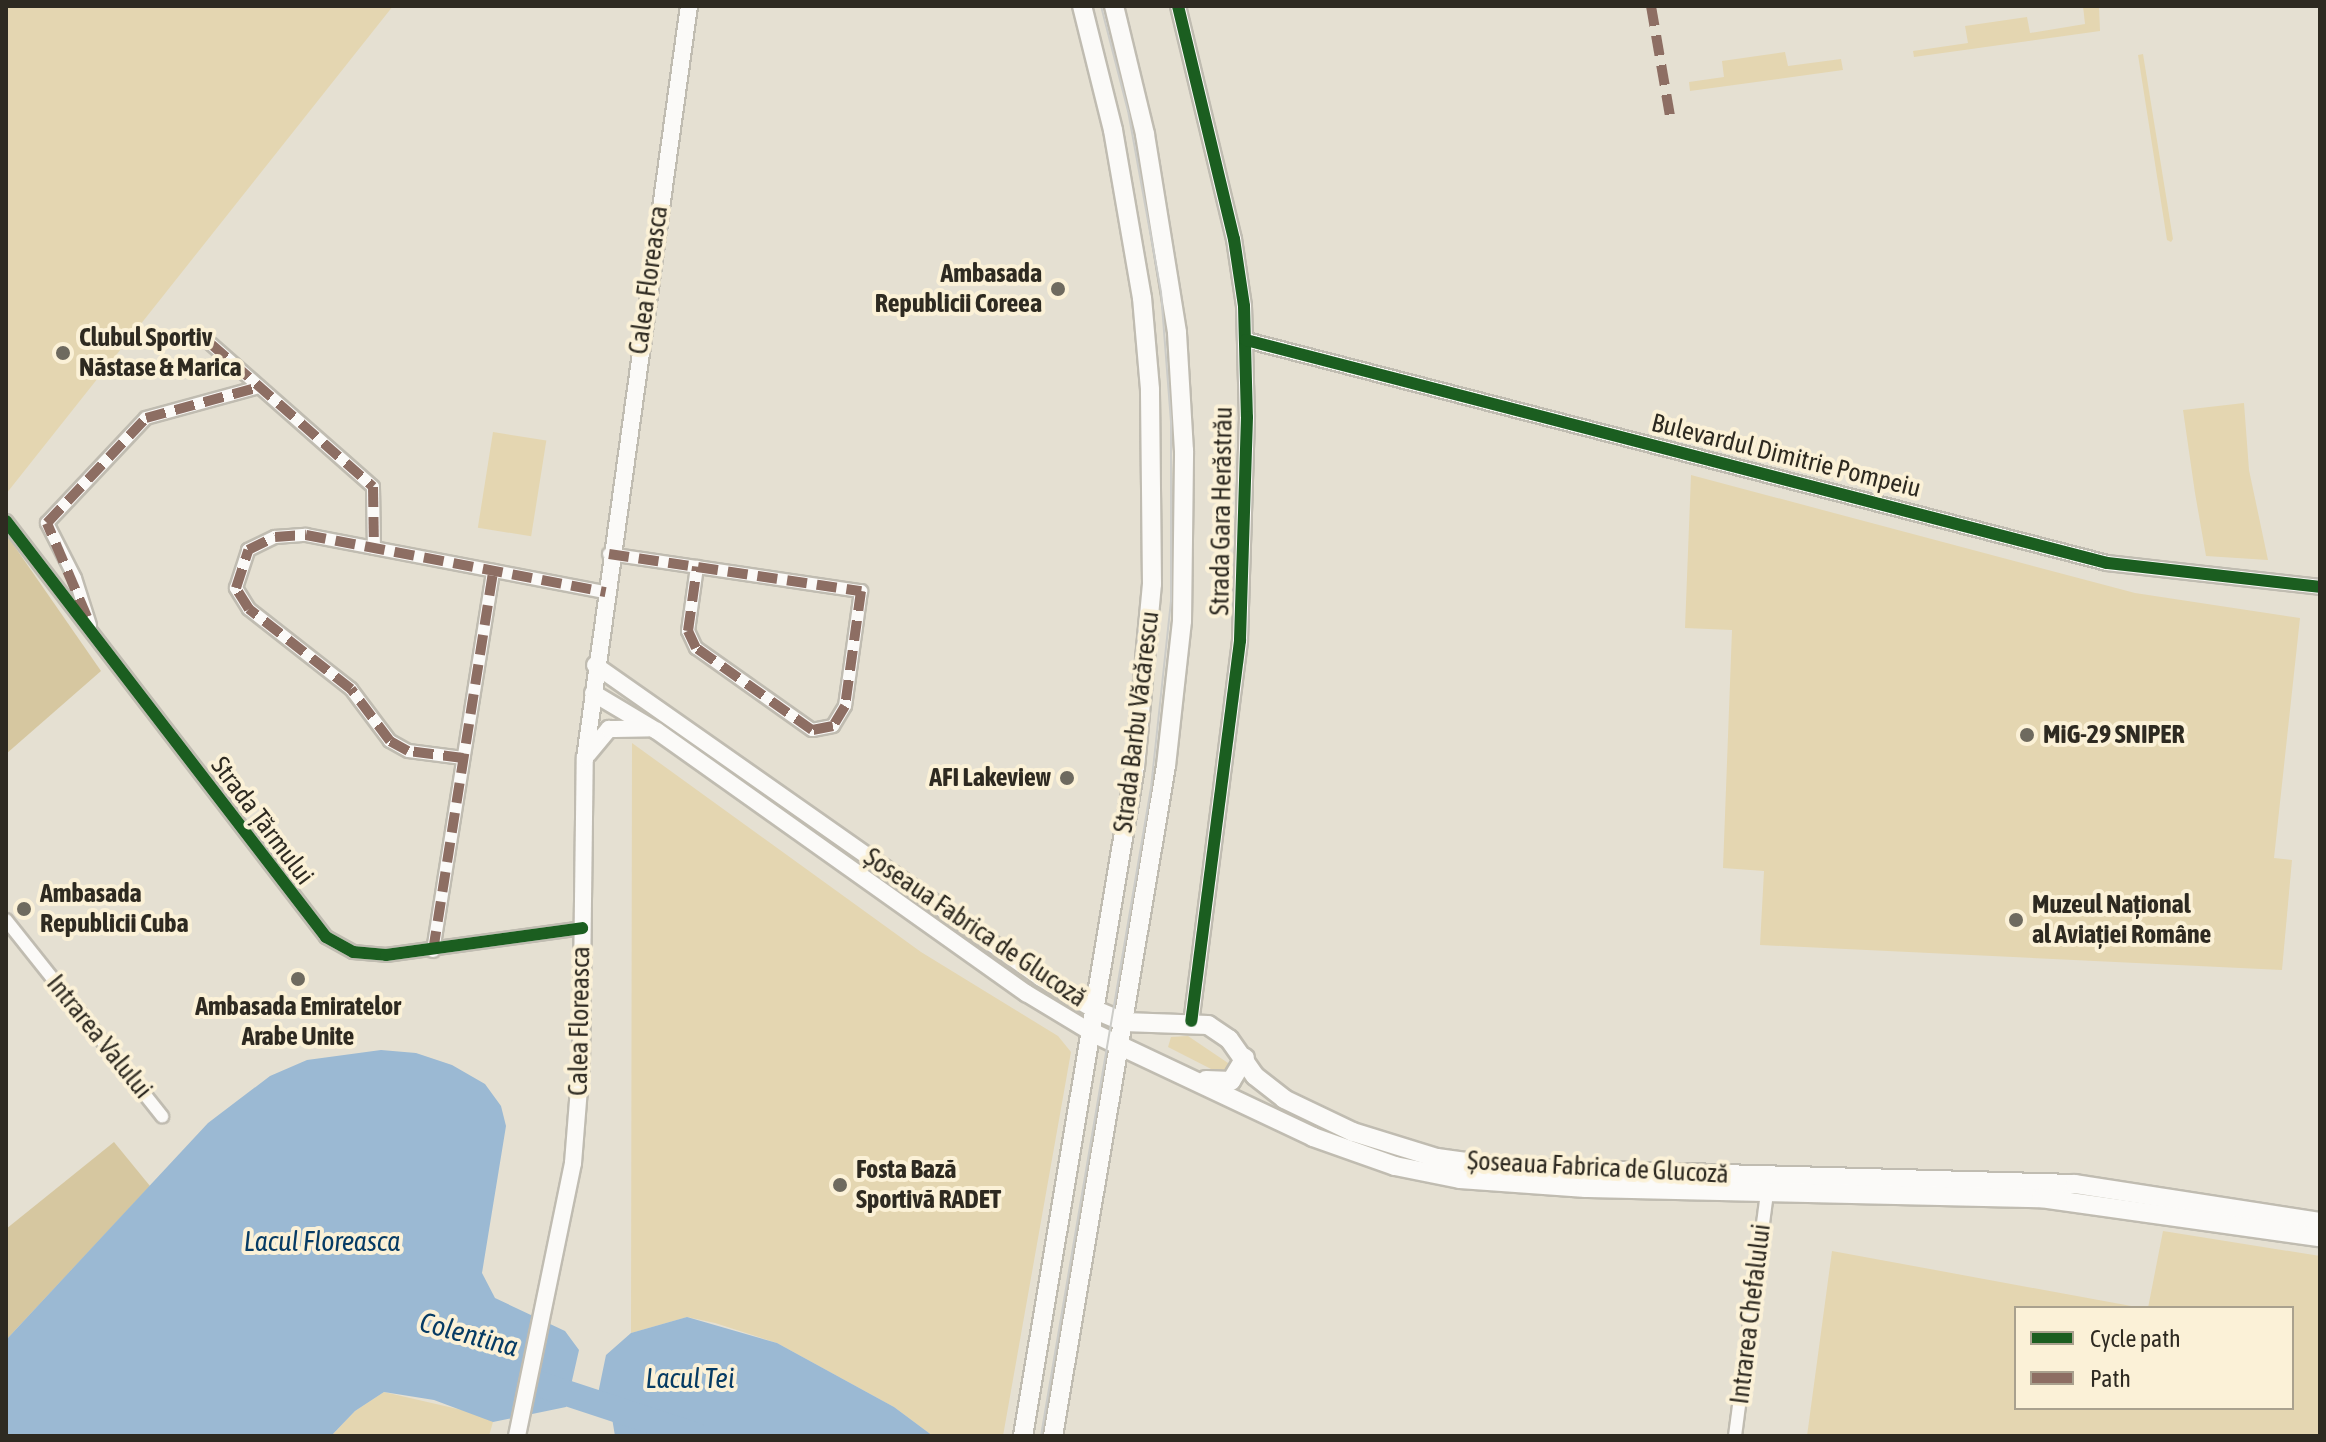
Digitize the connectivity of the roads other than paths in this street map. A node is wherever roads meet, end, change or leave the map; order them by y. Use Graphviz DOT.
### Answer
graph roads {
  1 [pos="689,6"];
  2 [pos="1082,6"];
  3 [pos="1114,6"];
  4 [pos="1178,6"];
  5 [pos="1246,340"];
  6 [pos="211,344"];
  7 [pos="259,387"];
  8 [pos="6,521"];
  9 [pos="374,548"];
  10 [pos="609,554"];
  11 [pos="697,567"];
  12 [pos="493,571"];
  13 [pos="2320,587"];
  14 [pos="606,592"];
  15 [pos="93,635"];
  16 [pos="595,665"];
  17 [pos="593,693"];
  18 [pos="653,728"];
  19 [pos="463,758"];
  20 [pos="585,758"];
  21 [pos="6,920"];
  22 [pos="582,928"];
  23 [pos="433,951"];
  24 [pos="1093,1009"];
  25 [pos="1191,1021"];
  26 [pos="1124,1022"];
  27 [pos="1089,1031"];
  28 [pos="1121,1044"];
  29 [pos="1245,1058"];
  30 [pos="1184,1073"];
  31 [pos="162,1116"];
  32 [pos="1768,1182"];
  33 [pos="2320,1222"];
  34 [pos="2320,1237"];
  35 [pos="517,1436"];
  36 [pos="1023,1436"];
  37 [pos="1053,1436"];
  38 [pos="1735,1436"];
  1 -- 10 [label="main road, Calea Floreasca"];
  2 -- 24 [label="main road, Strada Barbu Văcărescu"];
  3 -- 26 [label="main road, Strada Barbu Văcărescu"];
  4 -- 5 [label="street, Strada Gara Herăstrău"];
  5 -- 13 [label="street, Bulevardul Dimitrie Pompeiu"];
  5 -- 25 [label="street, Strada Gara Herăstrău"];
  6 -- 7 [label="street"];
  7 -- 9 [label="street"];
  7 -- 15 [label="street"];
  8 -- 15 [label="street, Strada Țărmului"];
  9 -- 12 [label="street"];
  9 -- 19 [label="street"];
  10 -- 11 [label="street"];
  10 -- 14 [label="main road, Calea Floreasca"];
  11 -- 11 [label="street"];
  12 -- 14 [label="street"];
  12 -- 19 [label="street"];
  14 -- 16 [label="main road, Calea Floreasca"];
  15 -- 23 [label="street, Strada Țărmului"];
  16 -- 17 [label="main road, Calea Floreasca"];
  16 -- 24 [label="main road, Șoseaua Fabrica de Glucoză"];
  17 -- 18 [label="main road, Șoseaua Fabrica de Glucoză"];
  17 -- 20 [label="main road, Calea Floreasca"];
  18 -- 20 [label="main road"];
  18 -- 27 [label="main road, Șoseaua Fabrica de Glucoză"];
  19 -- 23 [label="street"];
  20 -- 22 [label="main road, Calea Floreasca"];
  21 -- 31 [label="street, Intrarea Valului"];
  22 -- 23 [label="street, Strada Țărmului"];
  22 -- 35 [label="main road, Calea Floreasca"];
  24 -- 26 [label="main road, Șoseaua Fabrica de Glucoză"];
  24 -- 27 [label="main road, Strada Barbu Văcărescu"];
  25 -- 26 [label="main road, Șoseaua Fabrica de Glucoză"];
  25 -- 29 [label="main road, Șoseaua Fabrica de Glucoză"];
  26 -- 28 [label="main road, Strada Barbu Văcărescu"];
  27 -- 28 [label="main road, Șoseaua Fabrica de Glucoză"];
  27 -- 36 [label="main road, Strada Barbu Văcărescu"];
  28 -- 30 [label="main road, Șoseaua Fabrica de Glucoză"];
  28 -- 37 [label="main road, Strada Barbu Văcărescu"];
  29 -- 30 [label="main road"];
  29 -- 32 [label="main road, Șoseaua Fabrica de Glucoză"];
  30 -- 32 [label="main road, Șoseaua Fabrica de Glucoză"];
  32 -- 33 [label="main road, Șoseaua Fabrica de Glucoză"];
  32 -- 34 [label="main road, Șoseaua Fabrica de Glucoză"];
  32 -- 38 [label="street, Intrarea Chefalului"];
}
